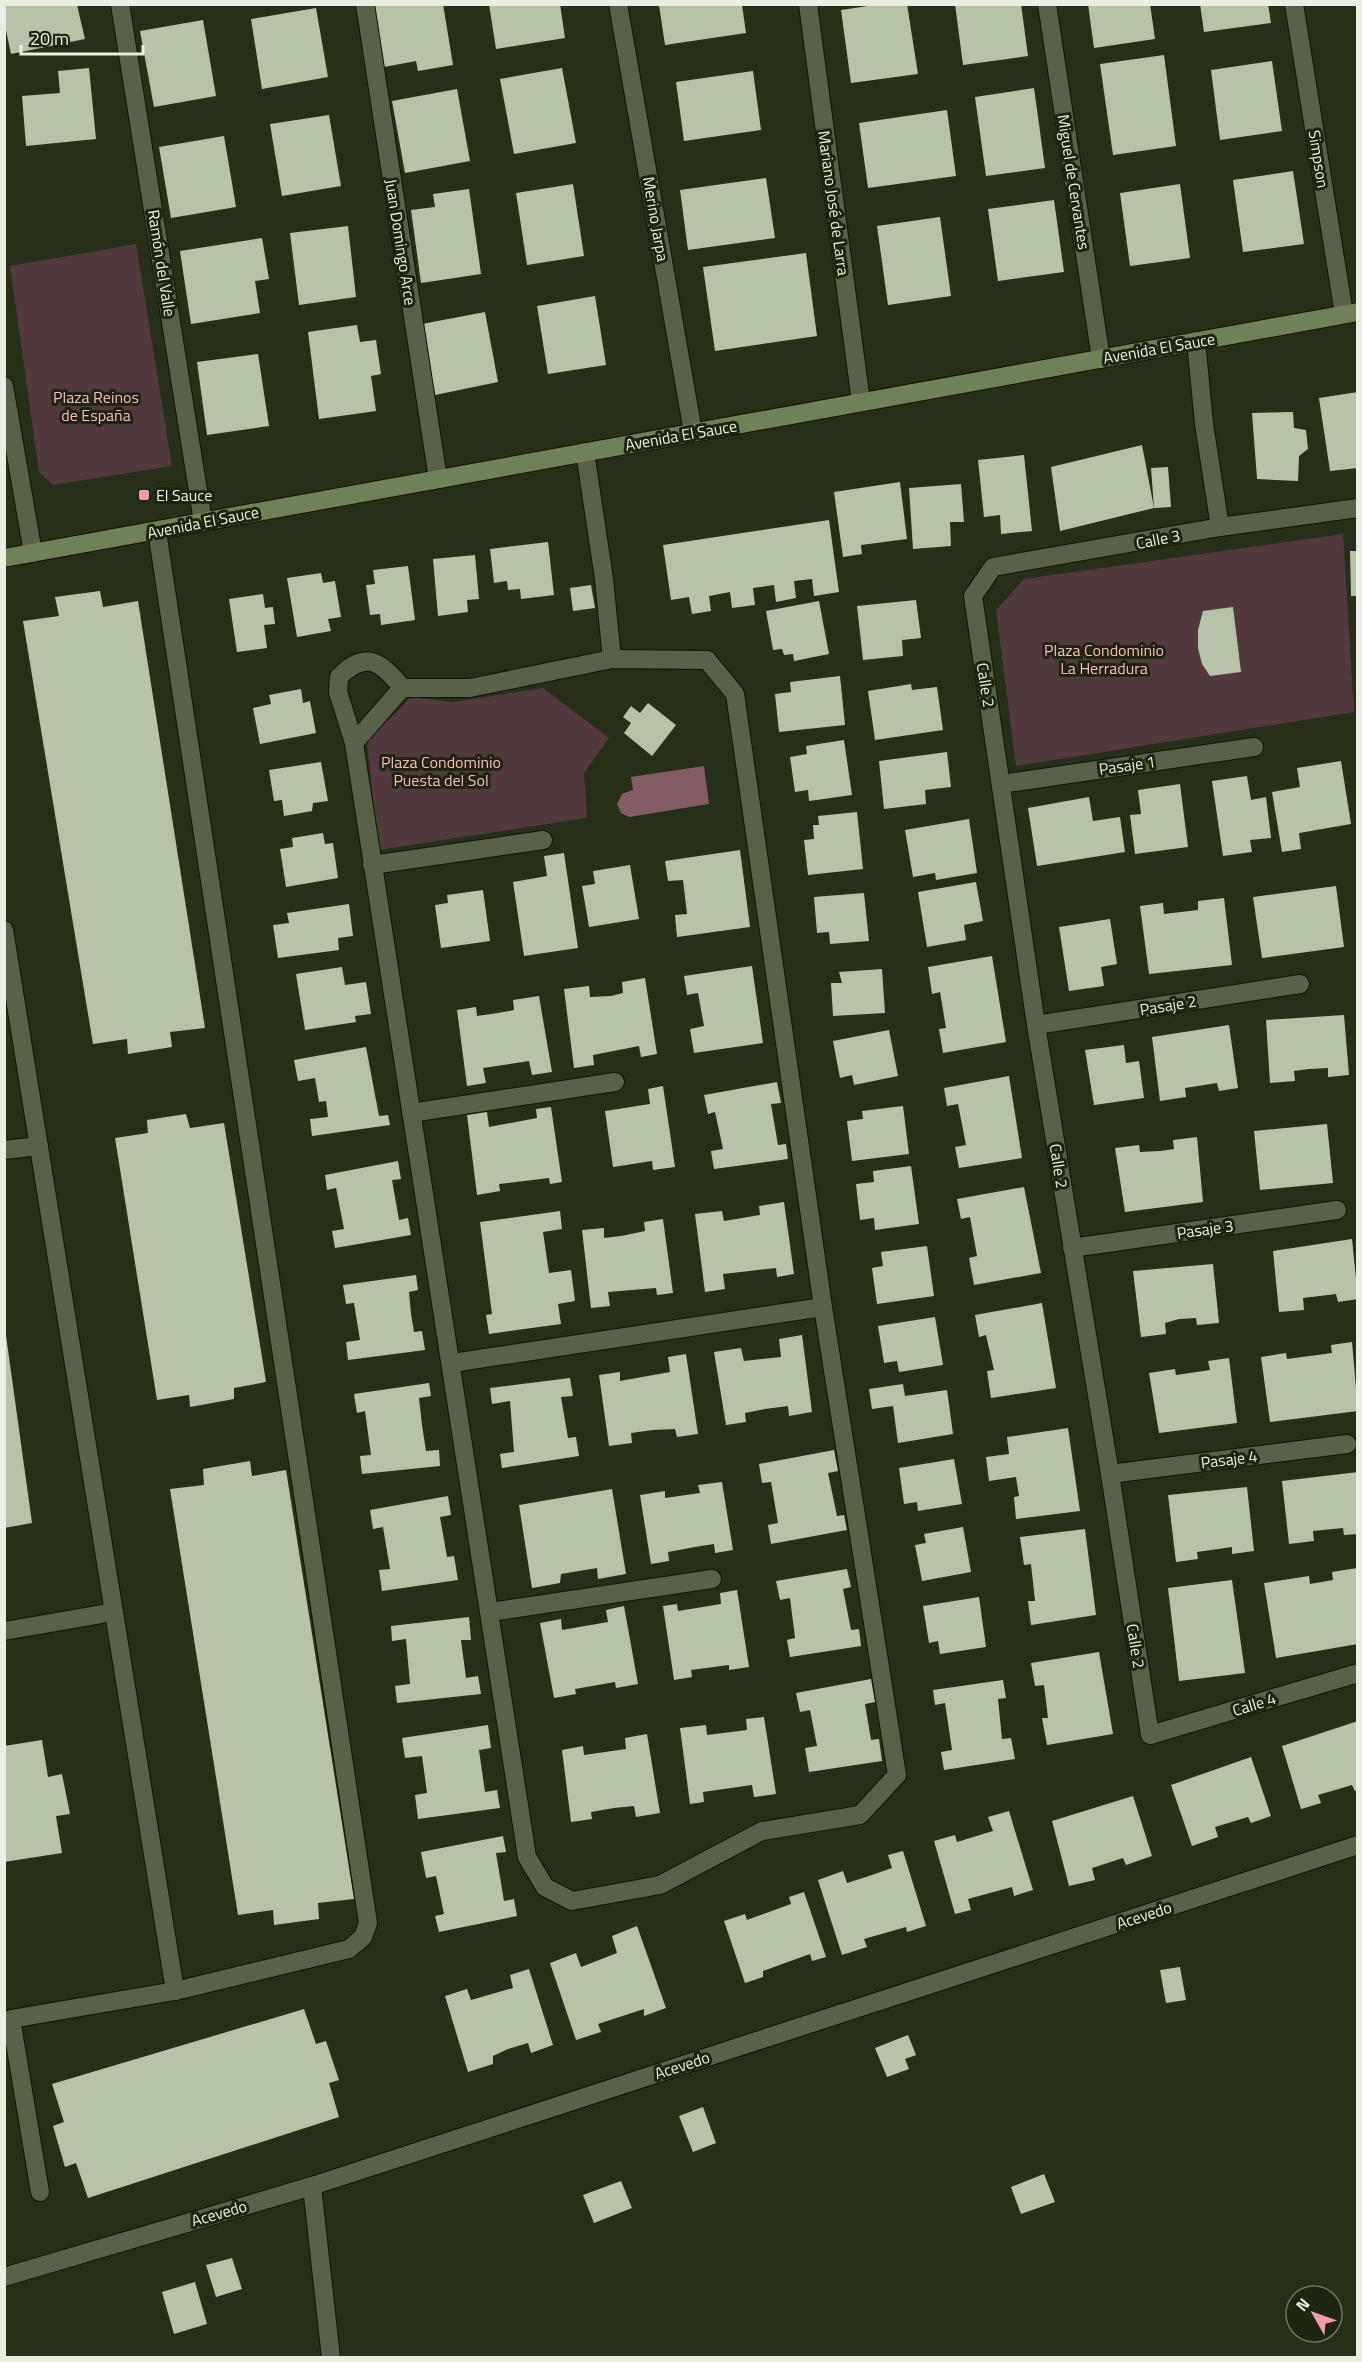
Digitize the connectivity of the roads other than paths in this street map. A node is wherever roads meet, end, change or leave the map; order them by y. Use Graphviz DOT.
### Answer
graph roads {
  1 [pos="120,4"];
  2 [pos="365,4"];
  3 [pos="618,4"];
  4 [pos="808,4"];
  5 [pos="1047,4"];
  6 [pos="1294,4"];
  7 [pos="1351,313"];
  8 [pos="1196,341"];
  9 [pos="1101,359"];
  10 [pos="4,386"];
  11 [pos="861,402"];
  12 [pos="693,432"];
  13 [pos="585,453"];
  14 [pos="438,479"];
  15 [pos="1358,508"];
  16 [pos="203,522"];
  17 [pos="1220,527"];
  18 [pos="157,531"];
  19 [pos="33,553"];
  20 [pos="4,558"];
  21 [pos="973,596"];
  22 [pos="612,659"];
  23 [pos="402,688"];
  24 [pos="354,743"];
  25 [pos="1254,747"];
  26 [pos="1001,783"];
  27 [pos="543,840"];
  28 [pos="372,865"];
  29 [pos="4,930"];
  30 [pos="1300,984"];
  31 [pos="1036,1025"];
  32 [pos="615,1082"];
  33 [pos="411,1113"];
  34 [pos="39,1146"];
  35 [pos="4,1150"];
  36 [pos="1337,1210"];
  37 [pos="1072,1248"];
  38 [pos="823,1307"];
  39 [pos="452,1363"];
  40 [pos="1347,1444"];
  41 [pos="1110,1474"];
  42 [pos="712,1578"];
  43 [pos="114,1612"];
  44 [pos="490,1612"];
  45 [pos="4,1630"];
  46 [pos="1358,1673"];
  47 [pos="1150,1735"];
  48 [pos="1358,1845"];
  49 [pos="175,1991"];
  50 [pos="312,2186"];
  51 [pos="40,2192"];
  52 [pos="4,2277"];
  53 [pos="331,2358"];
  1 -- 16 [label="street, Ramón del Valle"];
  2 -- 14 [label="street, Juan Domingo Arce"];
  3 -- 12 [label="street, Merino Jarpa"];
  4 -- 11 [label="street, Mariano José de Larra"];
  5 -- 9 [label="street, Miguel de Cervantes"];
  6 -- 7 [label="street, Simpson"];
  7 -- 8 [label="main road, Avenida El Sauce"];
  8 -- 9 [label="main road, Avenida El Sauce"];
  8 -- 17 [label="street"];
  9 -- 11 [label="main road, Avenida El Sauce"];
  10 -- 19 [label="street"];
  11 -- 12 [label="main road, Avenida El Sauce"];
  12 -- 13 [label="main road, Avenida El Sauce"];
  13 -- 14 [label="main road, Avenida El Sauce"];
  13 -- 22 [label="street"];
  14 -- 16 [label="main road, Avenida El Sauce"];
  15 -- 17 [label="street, Calle 3"];
  16 -- 18 [label="main road, Avenida El Sauce"];
  17 -- 21 [label="street, Calle 3"];
  18 -- 19 [label="main road, Avenida El Sauce"];
  18 -- 49 [label="street"];
  19 -- 20 [label="main road, Avenida El Sauce"];
  21 -- 26 [label="street, Calle 2"];
  22 -- 23 [label="street"];
  22 -- 38 [label="street"];
  23 -- 24 [label="street"];
  23 -- 24 [label="street"];
  24 -- 28 [label="street"];
  25 -- 26 [label="street, Pasaje 1"];
  26 -- 31 [label="street, Calle 2"];
  27 -- 28 [label="street"];
  28 -- 33 [label="street"];
  29 -- 34 [label="street"];
  30 -- 31 [label="street, Pasaje 2"];
  31 -- 37 [label="street, Calle 2"];
  32 -- 33 [label="street"];
  33 -- 39 [label="street"];
  34 -- 35 [label="street"];
  34 -- 43 [label="street"];
  36 -- 37 [label="street, Pasaje 3"];
  37 -- 41 [label="street, Calle 2"];
  38 -- 39 [label="street"];
  38 -- 44 [label="street"];
  39 -- 44 [label="street"];
  40 -- 41 [label="street, Pasaje 4"];
  41 -- 47 [label="street, Calle 2"];
  42 -- 44 [label="street"];
  43 -- 45 [label="street"];
  43 -- 49 [label="street"];
  46 -- 47 [label="street, Calle 4"];
  48 -- 50 [label="street, Acevedo"];
  49 -- 51 [label="street"];
  50 -- 52 [label="street, Acevedo"];
  50 -- 53 [label="street"];
}
